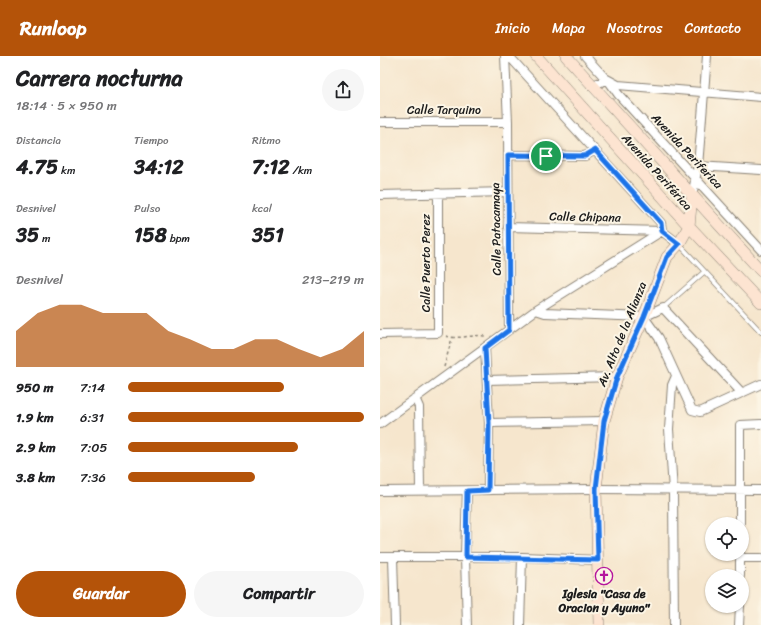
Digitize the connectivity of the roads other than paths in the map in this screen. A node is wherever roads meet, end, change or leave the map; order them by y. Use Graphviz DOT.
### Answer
graph roads {
  1 [pos="505,56"];
  2 [pos="509,56"];
  3 [pos="536,56"];
  4 [pos="566,56"];
  5 [pos="585,56"];
  6 [pos="707,56"];
  7 [pos="608,80"];
  8 [pos="591,84"];
  9 [pos="704,91"];
  10 [pos="761,97"];
  11 [pos="380,122"];
  12 [pos="508,122"];
  13 [pos="595,150"];
  14 [pos="508,155"];
  15 [pos="698,166"];
  16 [pos="761,170"];
  17 [pos="695,178"];
  18 [pos="507,192"];
  19 [pos="438,193"];
  20 [pos="380,195"];
  21 [pos="692,196"];
  22 [pos="688,226"];
  23 [pos="508,227"];
  24 [pos="662,231"];
  25 [pos="679,244"];
  26 [pos="761,250"];
  27 [pos="761,271"];
  28 [pos="704,272"];
  29 [pos="761,303"];
  30 [pos="663,308"];
  31 [pos="536,310"];
  32 [pos="644,317"];
  33 [pos="509,330"];
  34 [pos="761,332"];
  35 [pos="380,334"];
  36 [pos="485,348"];
  37 [pos="676,376"];
  38 [pos="617,377"];
  39 [pos="487,380"];
  40 [pos="761,384"];
  41 [pos="742,393"];
  42 [pos="415,398"];
  43 [pos="604,421"];
  44 [pos="489,423"];
  45 [pos="380,424"];
  46 [pos="761,424"];
  47 [pos="596,489"];
  48 [pos="420,490"];
  49 [pos="488,490"];
  50 [pos="740,490"];
  51 [pos="761,490"];
  52 [pos="380,491"];
  53 [pos="467,491"];
  54 [pos="673,491"];
  55 [pos="740,517"];
  56 [pos="380,557"];
  57 [pos="393,557"];
  58 [pos="466,557"];
  59 [pos="522,557"];
  60 [pos="749,557"];
  61 [pos="761,558"];
  62 [pos="598,560"];
  63 [pos="740,613"];
  64 [pos="395,625"];
  65 [pos="467,625"];
  66 [pos="520,625"];
  67 [pos="599,625"];
  68 [pos="674,625"];
  69 [pos="739,625"];
  1 -- 12 [label="street, Calle Patacamaya"];
  2 -- 13 [label="street"];
  3 -- 22 [label="street, Avenida Periférica"];
  4 -- 8 [label="street, Avenida Periférica"];
  5 -- 7 [label="street, Avenida Periferica"];
  6 -- 9 [label="street"];
  7 -- 8 [label="street"];
  7 -- 9 [label="street"];
  7 -- 17 [label="street, Avenida Periferica"];
  8 -- 21 [label="street, Avenida Periférica"];
  9 -- 10 [label="street"];
  9 -- 15 [label="street"];
  11 -- 12 [label="street, Calle Tarquino"];
  12 -- 14 [label="street, Calle Patacamaya"];
  13 -- 14 [label="street"];
  13 -- 24 [label="street"];
  14 -- 18 [label="street, Calle Patacamaya"];
  15 -- 16 [label="street"];
  15 -- 17 [label="street"];
  17 -- 21 [label="street"];
  17 -- 26 [label="street, Avenida Periferica"];
  18 -- 19 [label="street"];
  18 -- 23 [label="street, Calle Patacamaya"];
  19 -- 20 [label="street"];
  19 -- 35 [label="street, Calle Puerto Perez"];
  21 -- 22 [label="street, Av. Alto de la Alianza"];
  21 -- 27 [label="street, Avenida Periférica"];
  22 -- 25 [label="street, Av. Alto de la Alianza"];
  22 -- 29 [label="street, Avenida Periférica"];
  23 -- 24 [label="street, Calle Chipana"];
  23 -- 33 [label="street, Calle Patacamaya"];
  24 -- 25 [label="street"];
  24 -- 31 [label="street"];
  25 -- 28 [label="lane"];
  25 -- 32 [label="street, Av. Alto de la Alianza"];
  28 -- 30 [label="lane"];
  28 -- 34 [label="lane"];
  30 -- 32 [label="street"];
  30 -- 41 [label="street"];
  31 -- 32 [label="street"];
  31 -- 33 [label="street"];
  32 -- 37 [label="street"];
  32 -- 38 [label="street, Av. Alto de la Alianza"];
  33 -- 36 [label="street"];
  36 -- 39 [label="street"];
  36 -- 42 [label="street"];
  37 -- 41 [label="street"];
  37 -- 54 [label="street"];
  38 -- 39 [label="street"];
  38 -- 43 [label="street, Av. Alto de la Alianza"];
  39 -- 44 [label="street"];
  40 -- 41 [label="street"];
  42 -- 45 [label="street"];
  42 -- 48 [label="street"];
  43 -- 44 [label="street"];
  43 -- 47 [label="street, Av. Alto de la Alianza"];
  44 -- 49 [label="street"];
  46 -- 50 [label="street"];
  47 -- 49 [label="street"];
  47 -- 54 [label="street"];
  47 -- 62 [label="street, Av. Alto de la Alianza"];
  48 -- 52 [label="street"];
  48 -- 53 [label="street"];
  49 -- 53 [label="street"];
  50 -- 51 [label="street"];
  50 -- 54 [label="street"];
  50 -- 55 [label="street"];
  53 -- 58 [label="street"];
  54 -- 68 [label="street"];
  56 -- 57 [label="street"];
  57 -- 58 [label="street"];
  57 -- 64 [label="street"];
  58 -- 59 [label="street"];
  58 -- 65 [label="street"];
  59 -- 62 [label="street"];
  59 -- 66 [label="street"];
  60 -- 61 [label="street"];
  62 -- 67 [label="street, Av. Alto de la Alianza"];
  63 -- 69 [label="street"];
}
